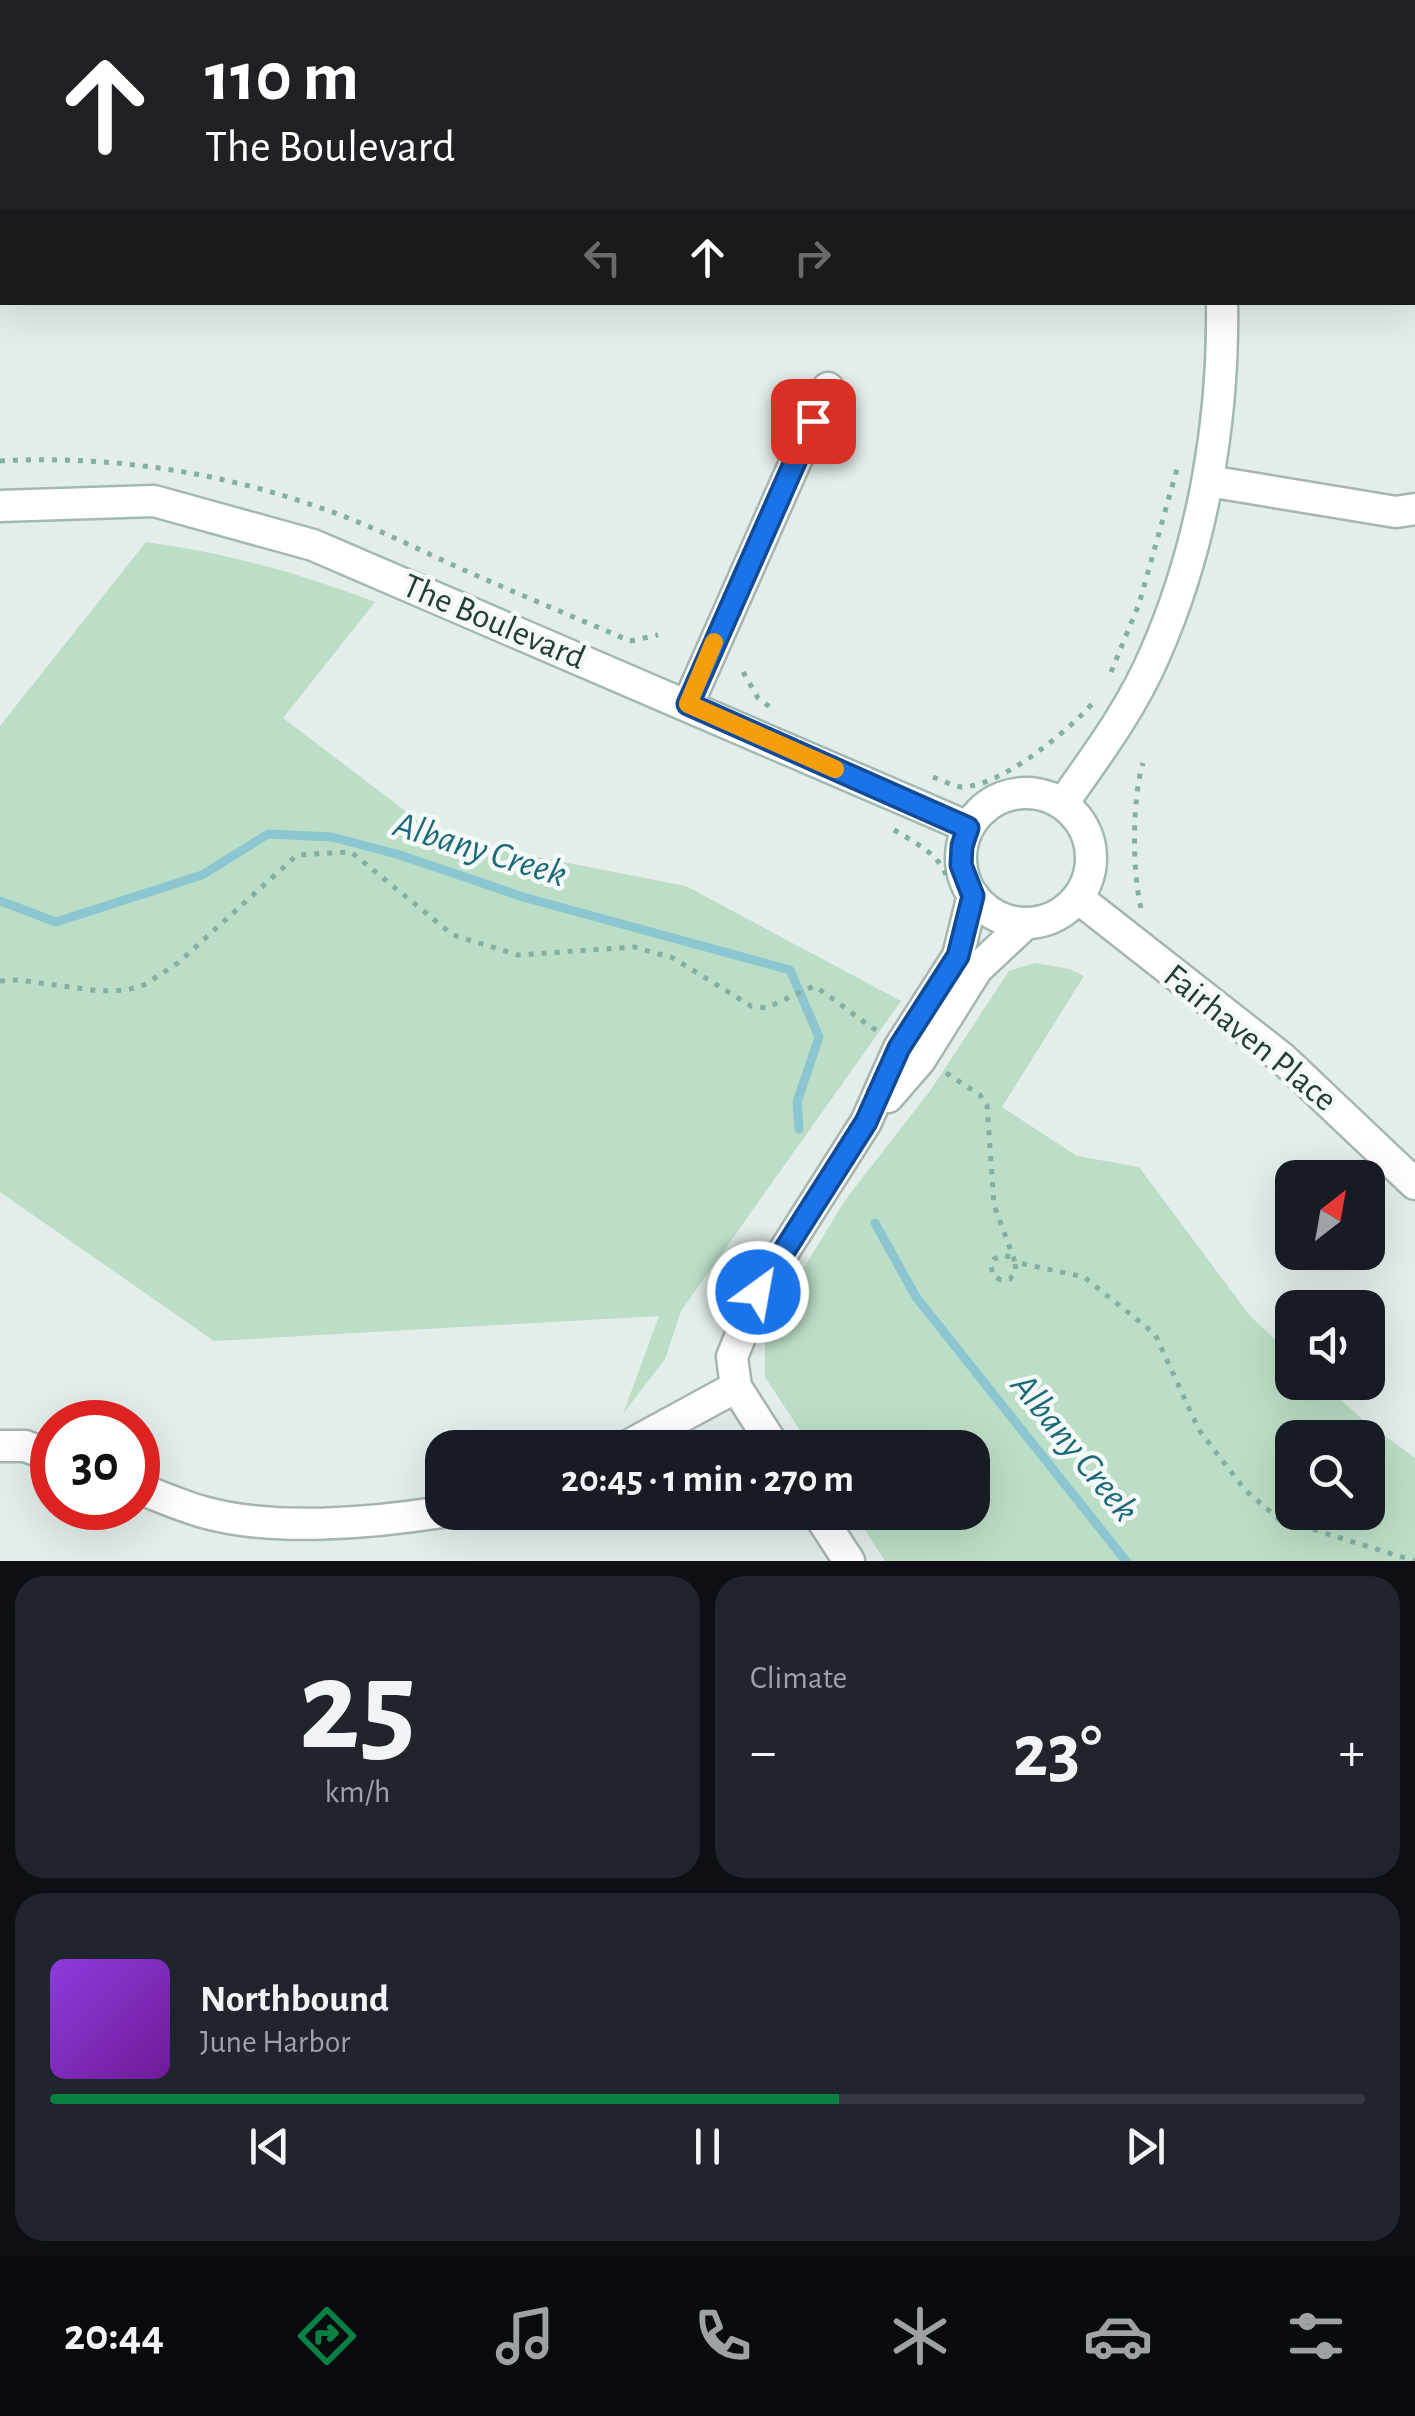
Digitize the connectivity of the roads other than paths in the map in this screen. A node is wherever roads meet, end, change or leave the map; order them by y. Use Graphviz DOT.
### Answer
graph roads {
  1 [pos="1222,305"];
  2 [pos="828,388"];
  3 [pos="1208,481"];
  4 [pos="0,506"];
  5 [pos="1415,509"];
  6 [pos="688,704"];
  7 [pos="1062,803"];
  8 [pos="968,828"];
  9 [pos="961,890"];
  10 [pos="1078,898"];
  11 [pos="1026,923"];
  12 [pos="866,1122"];
  13 [pos="1415,1184"];
  14 [pos="736,1386"];
  15 [pos="657,1430"];
  16 [pos="764,1430"];
  17 [pos="0,1446"];
  18 [pos="30,1448"];
  19 [pos="160,1496"];
  20 [pos="425,1515"];
  21 [pos="829,1530"];
  22 [pos="849,1561"];
  1 -- 3 [label="street"];
  2 -- 6 [label="street"];
  3 -- 5 [label="street"];
  3 -- 7 [label="street"];
  4 -- 6 [label="street, The Boulevard"];
  6 -- 8 [label="street, The Boulevard"];
  7 -- 8 [label="street"];
  7 -- 10 [label="street"];
  8 -- 9 [label="street"];
  9 -- 11 [label="street"];
  9 -- 12 [label="street"];
  10 -- 11 [label="street"];
  10 -- 13 [label="street, Fairhaven Place"];
  11 -- 12 [label="street"];
  12 -- 14 [label="street"];
  14 -- 15 [label="street"];
  14 -- 16 [label="street"];
  17 -- 18 [label="street"];
  19 -- 20 [label="street"];
  21 -- 22 [label="street"];
}
